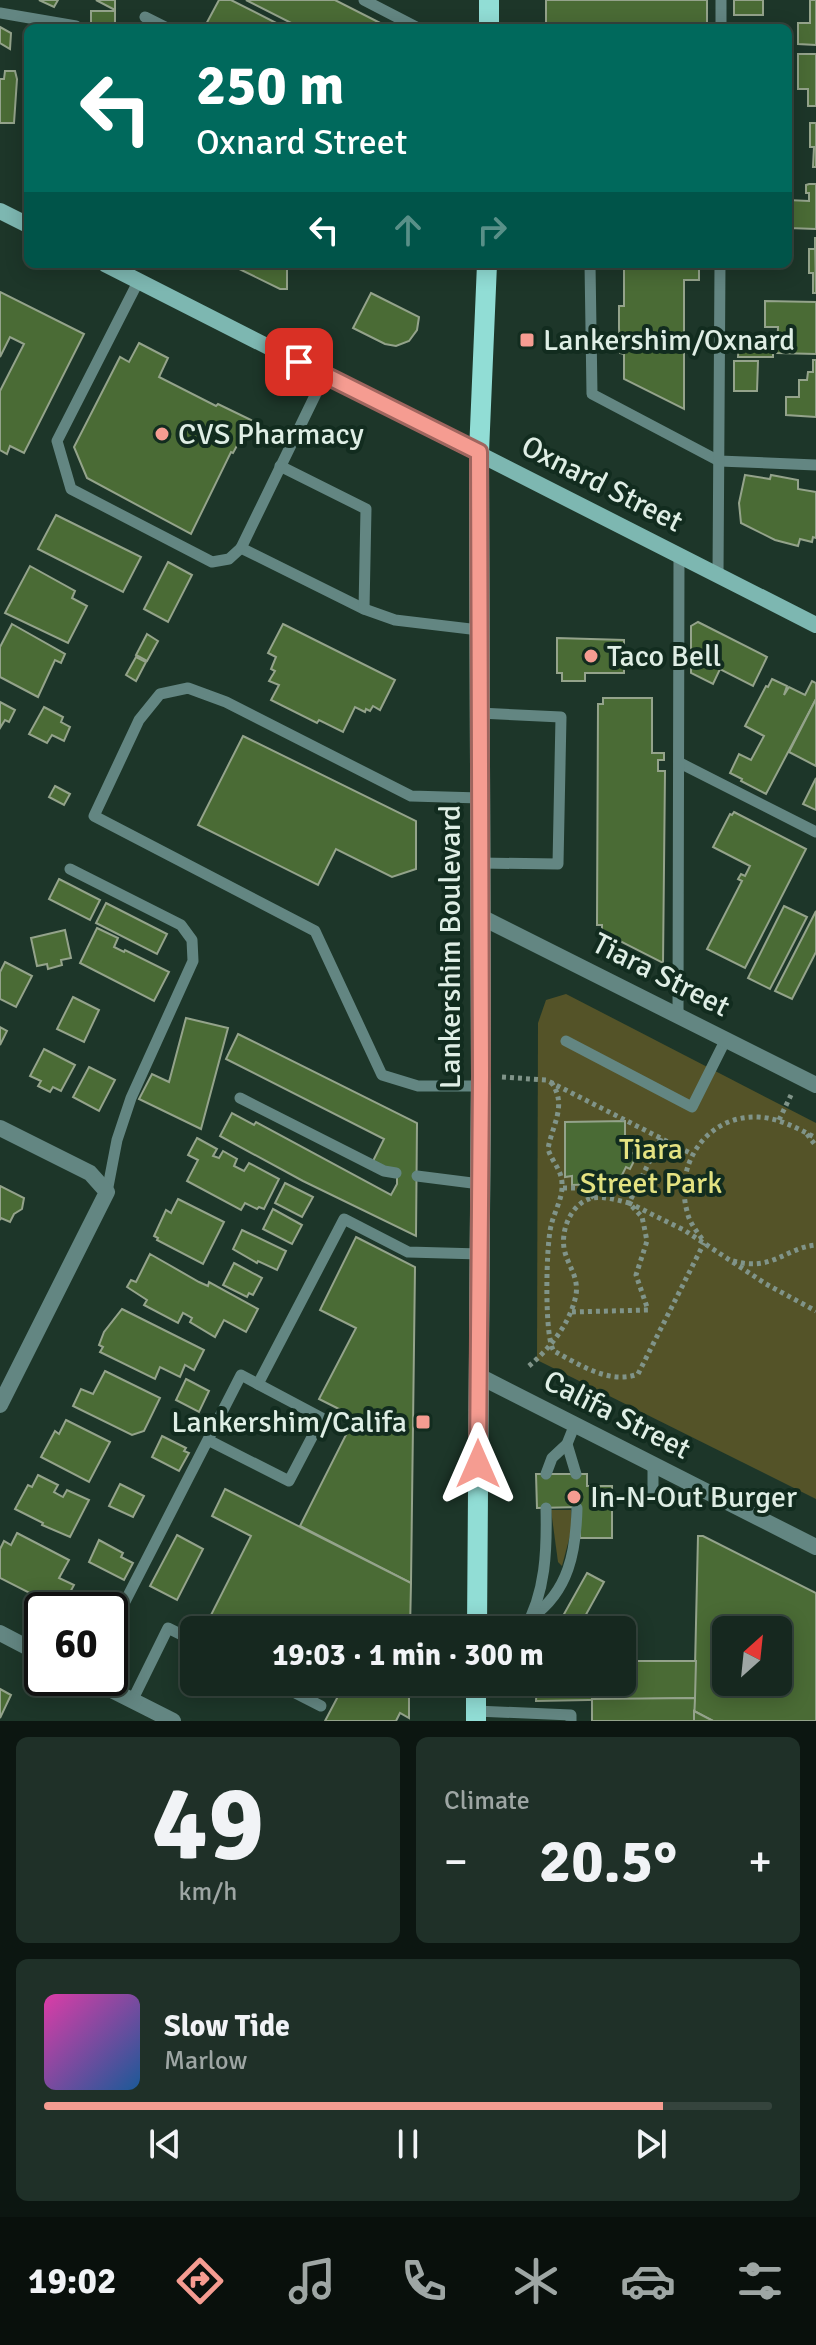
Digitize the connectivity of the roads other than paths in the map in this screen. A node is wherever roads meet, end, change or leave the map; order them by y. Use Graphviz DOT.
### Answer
graph roads {
  1 [pos="364,0"];
  2 [pos="489,0"];
  3 [pos="721,0"];
  4 [pos="0,13"];
  5 [pos="145,17"];
  6 [pos="64,24"];
  7 [pos="159,24"];
  8 [pos="410,24"];
  9 [pos="489,24"];
  10 [pos="721,24"];
  11 [pos="0,211"];
  12 [pos="24,223"];
  13 [pos="114,268"];
  14 [pos="487,268"];
  15 [pos="590,268"];
  16 [pos="720,268"];
  17 [pos="139,280"];
  18 [pos="325,375"];
  19 [pos="479,452"];
  20 [pos="719,461"];
  21 [pos="816,465"];
  22 [pos="280,466"];
  23 [pos="241,548"];
  24 [pos="679,554"];
  25 [pos="718,575"];
  26 [pos="364,609"];
  27 [pos="816,625"];
  28 [pos="479,630"];
  29 [pos="479,713"];
  30 [pos="680,763"];
  31 [pos="480,798"];
  32 [pos="816,832"];
  33 [pos="480,863"];
  34 [pos="70,869"];
  35 [pos="481,917"];
  36 [pos="678,1014"];
  37 [pos="726,1039"];
  38 [pos="566,1041"];
  39 [pos="481,1081"];
  40 [pos="816,1085"];
  41 [pos="240,1098"];
  42 [pos="0,1128"];
  43 [pos="396,1173"];
  44 [pos="417,1176"];
  45 [pos="480,1184"];
  46 [pos="107,1192"];
  47 [pos="480,1254"];
  48 [pos="479,1376"];
  49 [pos="258,1384"];
  50 [pos="0,1405"];
  51 [pos="575,1424"];
  52 [pos="208,1440"];
  53 [pos="567,1444"];
  54 [pos="653,1464"];
  55 [pos="546,1474"];
  56 [pos="576,1474"];
  57 [pos="653,1497"];
  58 [pos="546,1508"];
  59 [pos="577,1508"];
  60 [pos="816,1547"];
  61 [pos="128,1596"];
  62 [pos="477,1616"];
  63 [pos="531,1616"];
  64 [pos="532,1616"];
  65 [pos="0,1633"];
  66 [pos="180,1634"];
  67 [pos="24,1646"];
  68 [pos="122,1696"];
  69 [pos="301,1696"];
  70 [pos="132,1701"];
  71 [pos="321,1706"];
  72 [pos="476,1716"];
  73 [pos="173,1721"];
  74 [pos="571,1721"];
  1 -- 8 [label="lane"];
  2 -- 9 [label="main road"];
  3 -- 10 [label="lane"];
  4 -- 6 [label="lane"];
  5 -- 7 [label="lane"];
  11 -- 12 [label="main road"];
  13 -- 17 [label="main road, Oxnard Street"];
  14 -- 19 [label="main road, Lankershim Boulevard"];
  15 -- 20 [label="lane"];
  16 -- 20 [label="lane"];
  17 -- 18 [label="main road, Oxnard Street"];
  17 -- 23 [label="lane"];
  18 -- 19 [label="main road, Oxnard Street"];
  18 -- 22 [label="lane"];
  19 -- 24 [label="main road, Oxnard Street"];
  19 -- 28 [label="main road, Lankershim Boulevard"];
  20 -- 21 [label="lane"];
  20 -- 25 [label="lane"];
  22 -- 23 [label="lane"];
  22 -- 26 [label="lane"];
  23 -- 26 [label="lane"];
  24 -- 25 [label="main road, Oxnard Street"];
  24 -- 30 [label="lane"];
  25 -- 27 [label="main road, Oxnard Street"];
  26 -- 28 [label="lane"];
  28 -- 29 [label="main road, Lankershim Boulevard"];
  29 -- 31 [label="main road, Lankershim Boulevard"];
  29 -- 33 [label="lane"];
  30 -- 32 [label="lane"];
  30 -- 36 [label="lane"];
  31 -- 33 [label="main road, Lankershim Boulevard"];
  31 -- 39 [label="lane"];
  33 -- 35 [label="main road, Lankershim Boulevard"];
  34 -- 46 [label="lane"];
  35 -- 36 [label="street, Tiara Street"];
  35 -- 39 [label="main road, Lankershim Boulevard"];
  36 -- 37 [label="street, Tiara Street"];
  37 -- 38 [label="lane"];
  37 -- 40 [label="street, Tiara Street"];
  39 -- 45 [label="main road, Lankershim Boulevard"];
  41 -- 43 [label="lane"];
  42 -- 46 [label="street"];
  44 -- 45 [label="lane"];
  45 -- 47 [label="main road, Lankershim Boulevard"];
  46 -- 50 [label="street"];
  47 -- 48 [label="main road, Lankershim Boulevard"];
  47 -- 49 [label="lane"];
  48 -- 51 [label="street, Califa Street"];
  48 -- 62 [label="main road, Lankershim Boulevard"];
  49 -- 52 [label="lane"];
  49 -- 52 [label="lane"];
  51 -- 53 [label="lane"];
  51 -- 54 [label="street, Califa Street"];
  52 -- 61 [label="lane"];
  53 -- 55 [label="lane"];
  53 -- 56 [label="lane"];
  54 -- 57 [label="lane"];
  54 -- 60 [label="street, Califa Street"];
  58 -- 63 [label="lane"];
  59 -- 64 [label="lane"];
  65 -- 67 [label="street"];
  66 -- 70 [label="lane"];
  68 -- 70 [label="street"];
  69 -- 71 [label="lane"];
  70 -- 73 [label="street"];
  72 -- 74 [label="lane"];
}
